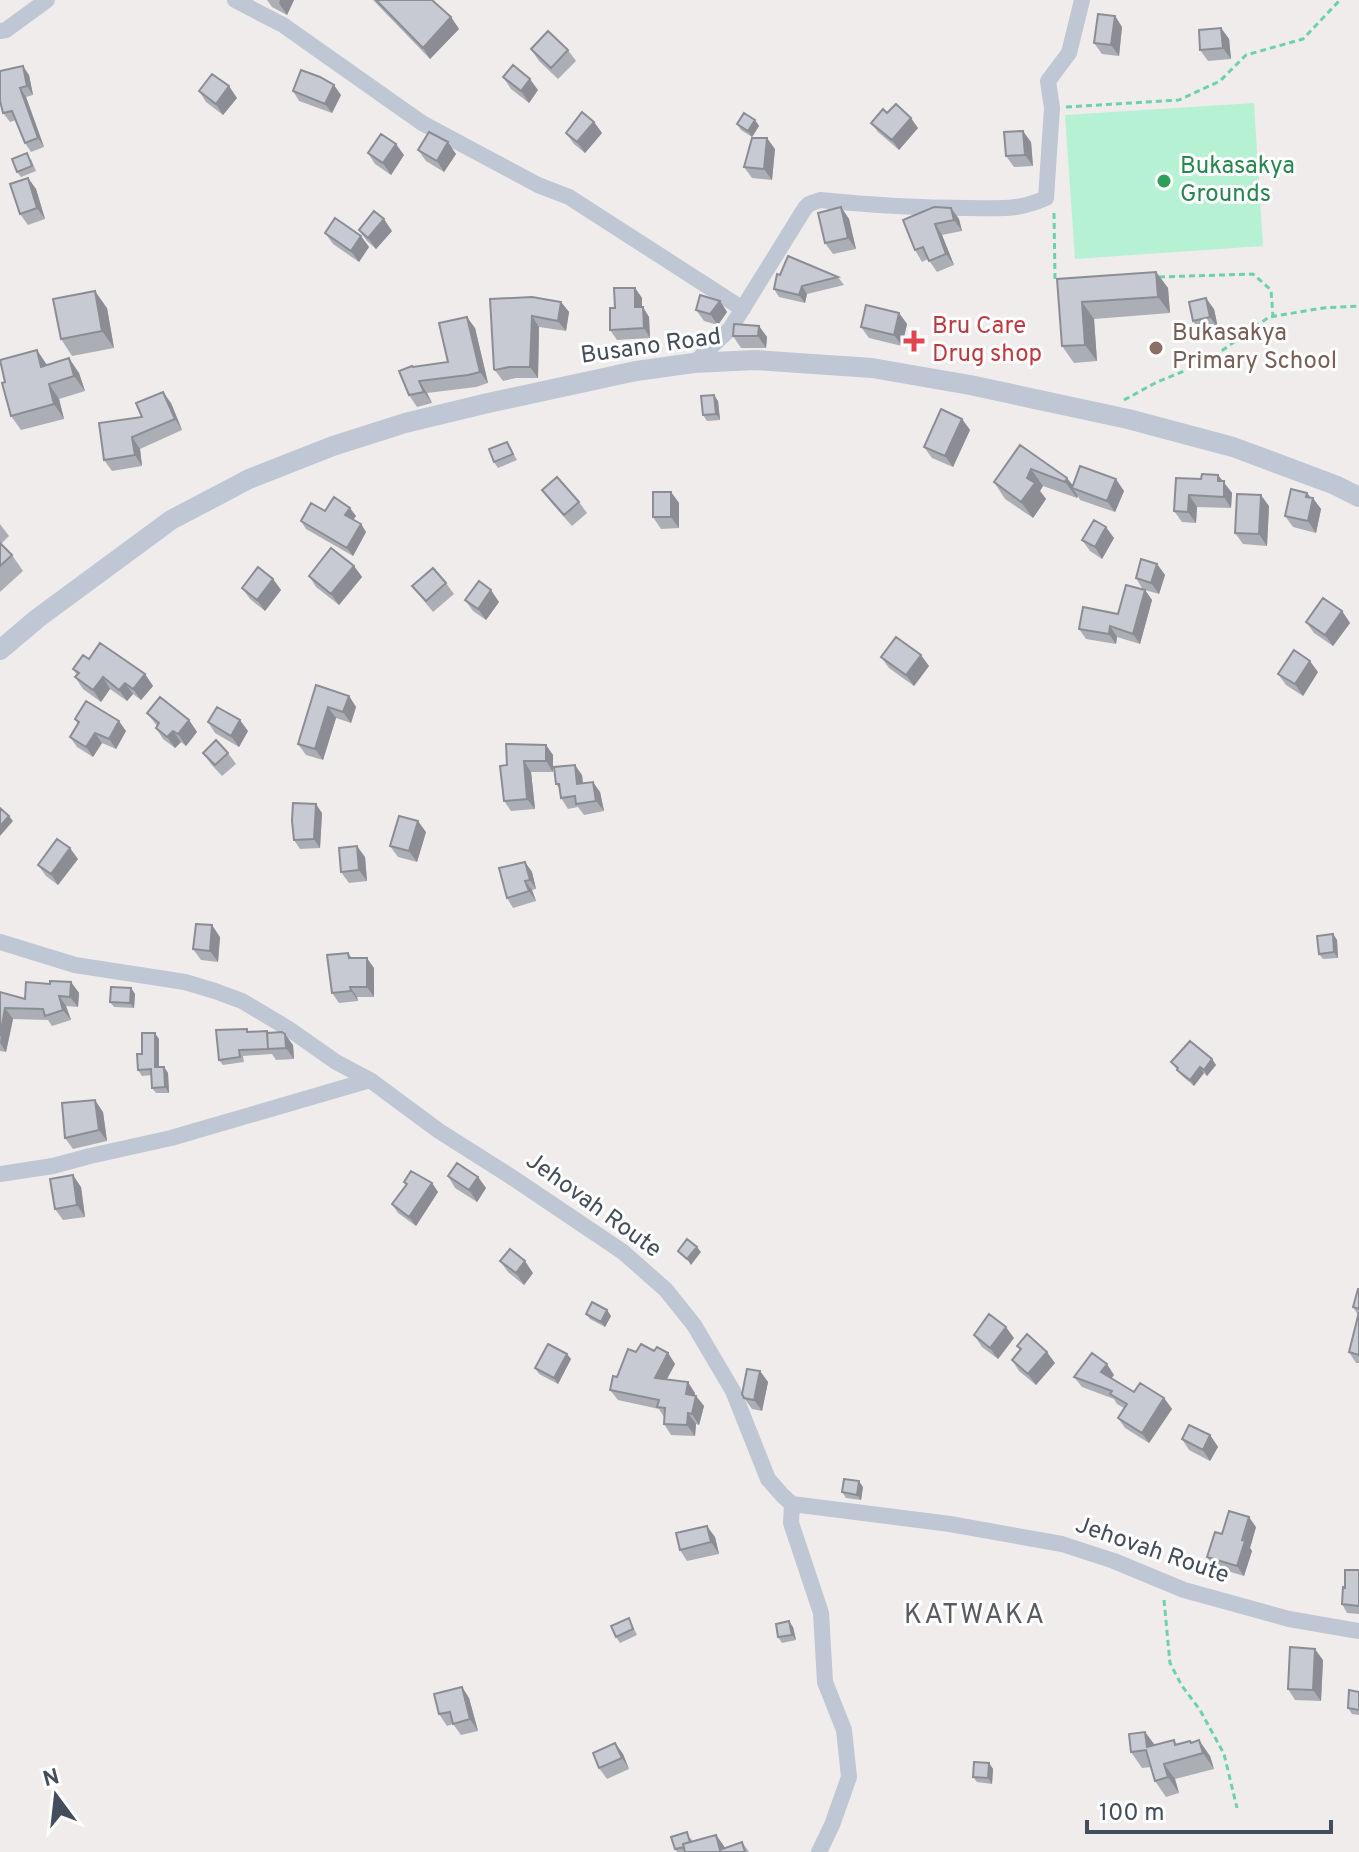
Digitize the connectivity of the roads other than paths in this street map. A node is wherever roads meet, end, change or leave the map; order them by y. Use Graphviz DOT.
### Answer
graph roads {
  1 [pos="47,0"];
  2 [pos="235,0"];
  3 [pos="1082,0"];
  4 [pos="0,31"];
  5 [pos="743,309"];
  6 [pos="694,363"];
  7 [pos="1359,497"];
  8 [pos="0,650"];
  9 [pos="0,942"];
  10 [pos="370,1080"];
  11 [pos="0,1174"];
  12 [pos="792,1504"];
  13 [pos="1359,1631"];
  14 [pos="819,1852"];
  1 -- 4 [label="street"];
  2 -- 5 [label="street"];
  3 -- 5 [label="street"];
  5 -- 6 [label="street"];
  6 -- 7 [label="street, Busano Road"];
  6 -- 8 [label="street, Busano Road"];
  9 -- 10 [label="street, Jehovah Route"];
  10 -- 11 [label="street"];
  10 -- 12 [label="street, Jehovah Route"];
  12 -- 13 [label="street, Jehovah Route"];
  12 -- 14 [label="street"];
}
